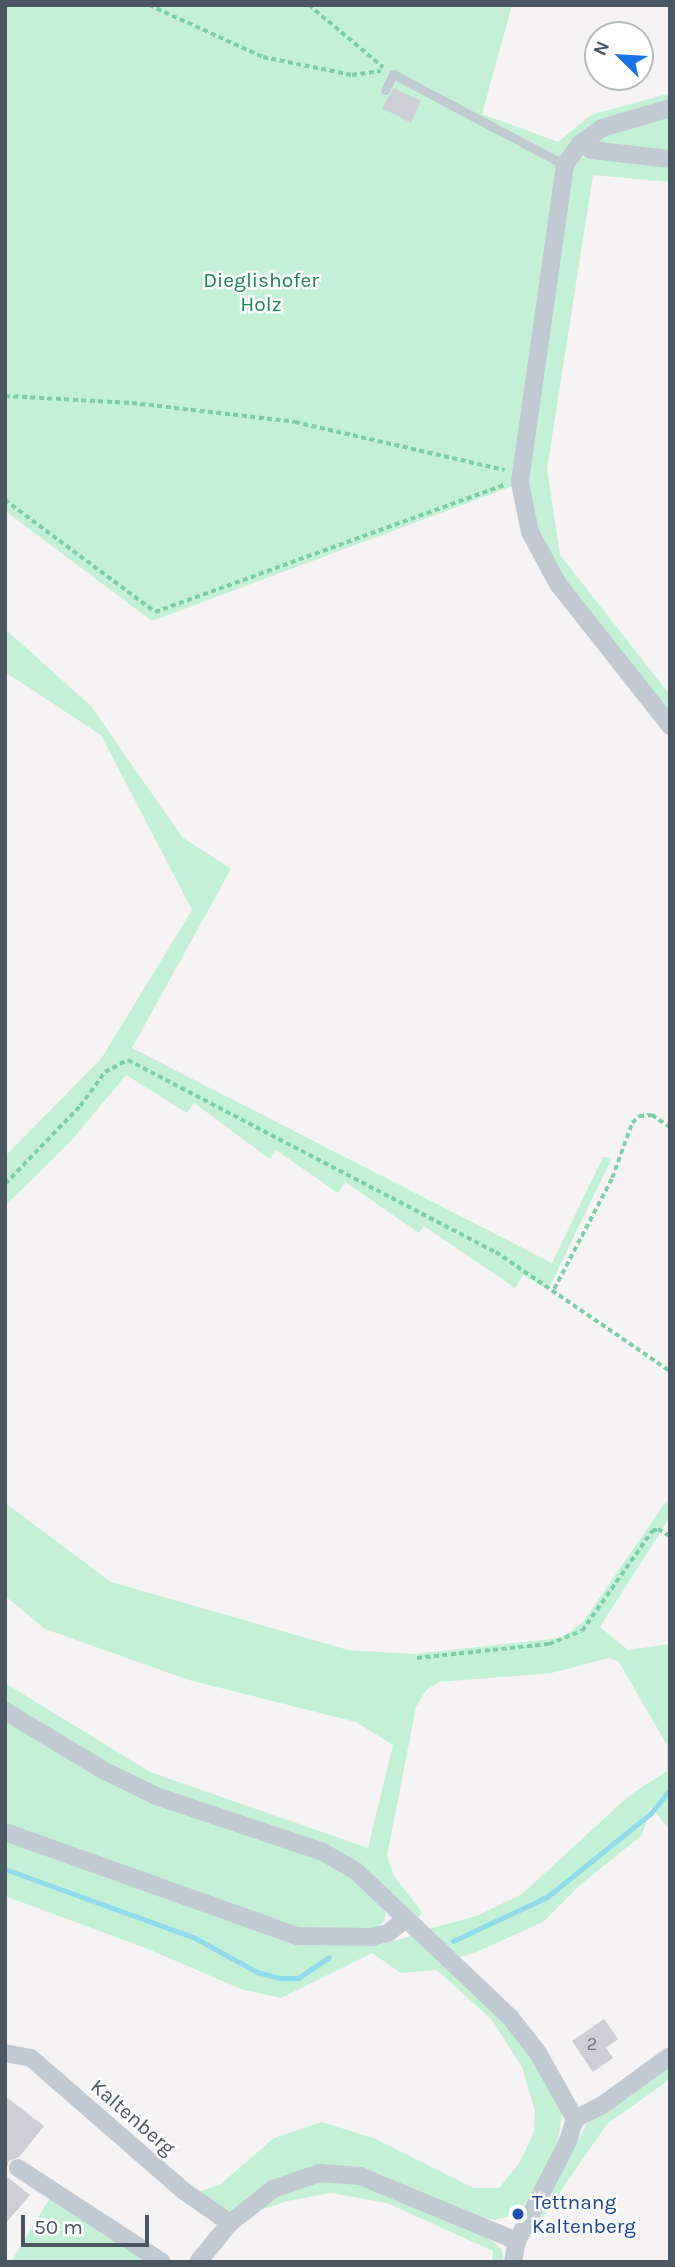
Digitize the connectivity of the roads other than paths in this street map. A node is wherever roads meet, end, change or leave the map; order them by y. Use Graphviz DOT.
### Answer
graph roads {
  1 [pos="385,90"];
  2 [pos="670,108"];
  3 [pos="580,144"];
  4 [pos="670,159"];
  5 [pos="565,165"];
  6 [pos="670,726"];
  7 [pos="5,1711"];
  8 [pos="5,1832"];
  9 [pos="406,1919"];
  10 [pos="5,2053"];
  11 [pos="670,2056"];
  12 [pos="575,2119"];
  13 [pos="18,2168"];
  14 [pos="230,2223"];
  15 [pos="517,2241"];
  16 [pos="162,2262"];
  17 [pos="198,2262"];
  18 [pos="513,2262"];
  1 -- 5 [label="lane"];
  2 -- 3 [label="street"];
  3 -- 4 [label="street"];
  3 -- 5 [label="street"];
  5 -- 6 [label="street"];
  7 -- 9 [label="street"];
  8 -- 9 [label="street"];
  9 -- 12 [label="street"];
  10 -- 14 [label="street, Kaltenberg"];
  11 -- 12 [label="street"];
  12 -- 15 [label="street"];
  13 -- 16 [label="street"];
  14 -- 15 [label="street"];
  14 -- 17 [label="street"];
  15 -- 18 [label="street"];
}
